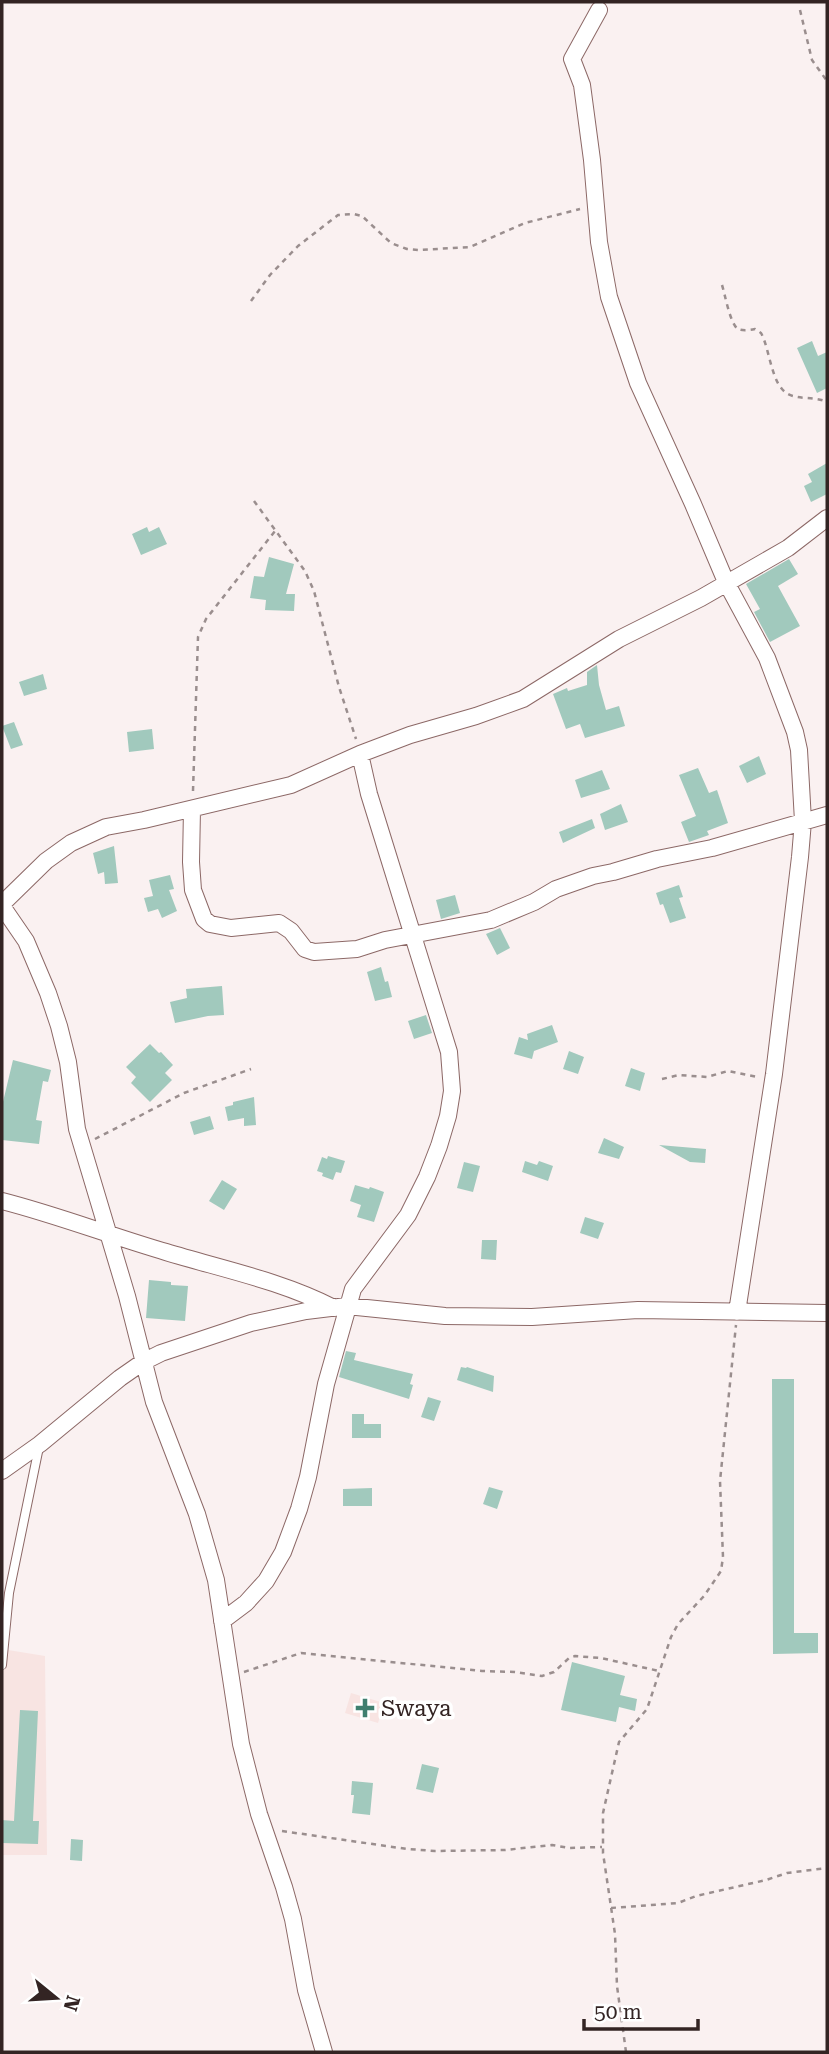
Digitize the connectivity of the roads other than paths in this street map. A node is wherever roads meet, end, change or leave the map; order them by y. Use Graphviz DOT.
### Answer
graph roads {
  1 [pos="599,10"];
  2 [pos="827,518"];
  3 [pos="726,582"];
  4 [pos="360,754"];
  5 [pos="192,809"];
  6 [pos="827,815"];
  7 [pos="803,821"];
  8 [pos="2,905"];
  9 [pos="412,936"];
  10 [pos="2,1201"];
  11 [pos="107,1234"];
  12 [pos="341,1307"];
  13 [pos="737,1312"];
  14 [pos="827,1313"];
  15 [pos="143,1362"];
  16 [pos="40,1444"];
  17 [pos="2,1471"];
  18 [pos="222,1620"];
  19 [pos="2,1665"];
  20 [pos="324,2052"];
  1 -- 3 [label="street"];
  2 -- 3 [label="street"];
  3 -- 4 [label="street"];
  3 -- 7 [label="street"];
  4 -- 5 [label="street"];
  4 -- 9 [label="street"];
  5 -- 8 [label="street"];
  5 -- 9 [label="street"];
  6 -- 7 [label="street"];
  7 -- 9 [label="street"];
  7 -- 13 [label="street"];
  8 -- 11 [label="street"];
  9 -- 12 [label="street"];
  10 -- 11 [label="street"];
  11 -- 12 [label="street"];
  11 -- 15 [label="street"];
  12 -- 13 [label="street"];
  12 -- 15 [label="street"];
  12 -- 18 [label="street"];
  13 -- 14 [label="street"];
  15 -- 16 [label="street"];
  15 -- 18 [label="street"];
  16 -- 17 [label="street"];
  16 -- 19 [label="lane"];
  18 -- 20 [label="street"];
}
